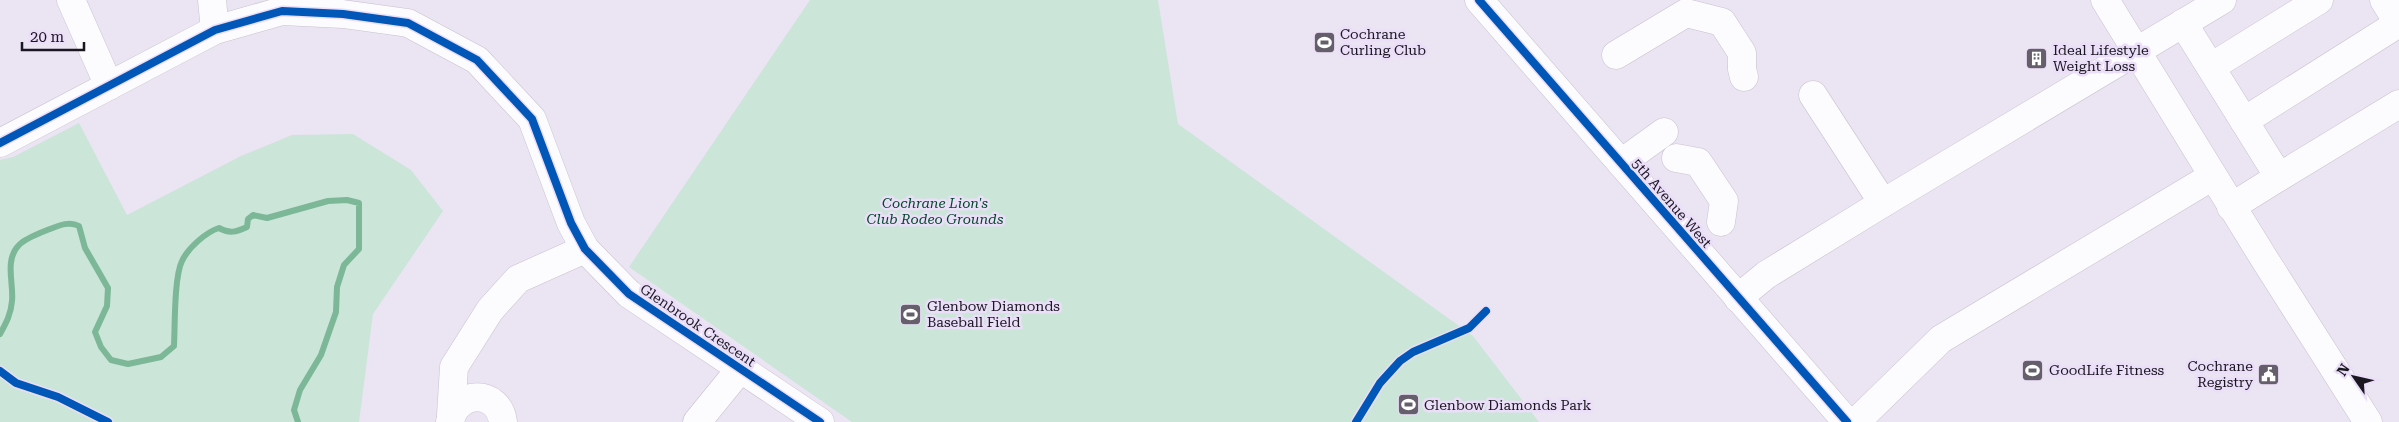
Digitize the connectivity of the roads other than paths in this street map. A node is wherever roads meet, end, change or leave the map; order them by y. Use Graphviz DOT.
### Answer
graph roads {
  1 [pos="71,0"];
  2 [pos="212,0"];
  3 [pos="1479,0"];
  4 [pos="2105,0"];
  5 [pos="2222,0"];
  6 [pos="2319,0"];
  7 [pos="2384,0"];
  8 [pos="342,7"];
  9 [pos="2183,23"];
  10 [pos="2399,23"];
  11 [pos="215,30"];
  12 [pos="2138,51"];
  13 [pos="1616,55"];
  14 [pos="2211,67"];
  15 [pos="1743,73"];
  16 [pos="109,86"];
  17 [pos="1813,95"];
  18 [pos="2399,104"];
  19 [pos="2244,121"];
  20 [pos="1664,132"];
  21 [pos="0,143"];
  22 [pos="1676,158"];
  23 [pos="1621,163"];
  24 [pos="2213,176"];
  25 [pos="2279,178"];
  26 [pos="1883,203"];
  27 [pos="2231,206"];
  28 [pos="1721,222"];
  29 [pos="585,249"];
  30 [pos="1738,298"];
  31 [pos="741,368"];
  32 [pos="450,419"];
  33 [pos="503,422"];
  34 [pos="697,422"];
  35 [pos="820,422"];
  36 [pos="1847,422"];
  37 [pos="1856,422"];
  38 [pos="2368,422"];
  1 -- 16 [label="street"];
  2 -- 11 [label="street"];
  3 -- 23 [label="street, 5th Avenue West"];
  4 -- 12 [label="street"];
  5 -- 9 [label="street"];
  6 -- 14 [label="street"];
  7 -- 10 [label="street"];
  8 -- 11 [label="street, Glenbrook Crescent"];
  8 -- 29 [label="street, Glenbrook Crescent"];
  9 -- 12 [label="street"];
  9 -- 14 [label="street"];
  10 -- 19 [label="street"];
  11 -- 16 [label="street, Glenbrook Crescent"];
  12 -- 24 [label="street"];
  12 -- 26 [label="street"];
  13 -- 15 [label="street"];
  14 -- 19 [label="street"];
  16 -- 21 [label="street, Glenbrook Crescent"];
  17 -- 26 [label="street"];
  18 -- 25 [label="street"];
  19 -- 25 [label="street"];
  20 -- 23 [label="street"];
  22 -- 28 [label="street"];
  23 -- 30 [label="street, 5th Avenue West"];
  24 -- 27 [label="street"];
  24 -- 37 [label="street"];
  25 -- 27 [label="street"];
  26 -- 30 [label="street"];
  27 -- 38 [label="street"];
  29 -- 31 [label="street, Glenbrook Crescent"];
  29 -- 32 [label="street"];
  30 -- 36 [label="street, 5th Avenue West"];
  31 -- 34 [label="street, Glenbrook Crescent"];
  31 -- 35 [label="street, Glenbrook Crescent"];
  32 -- 33 [label="street"];
}
